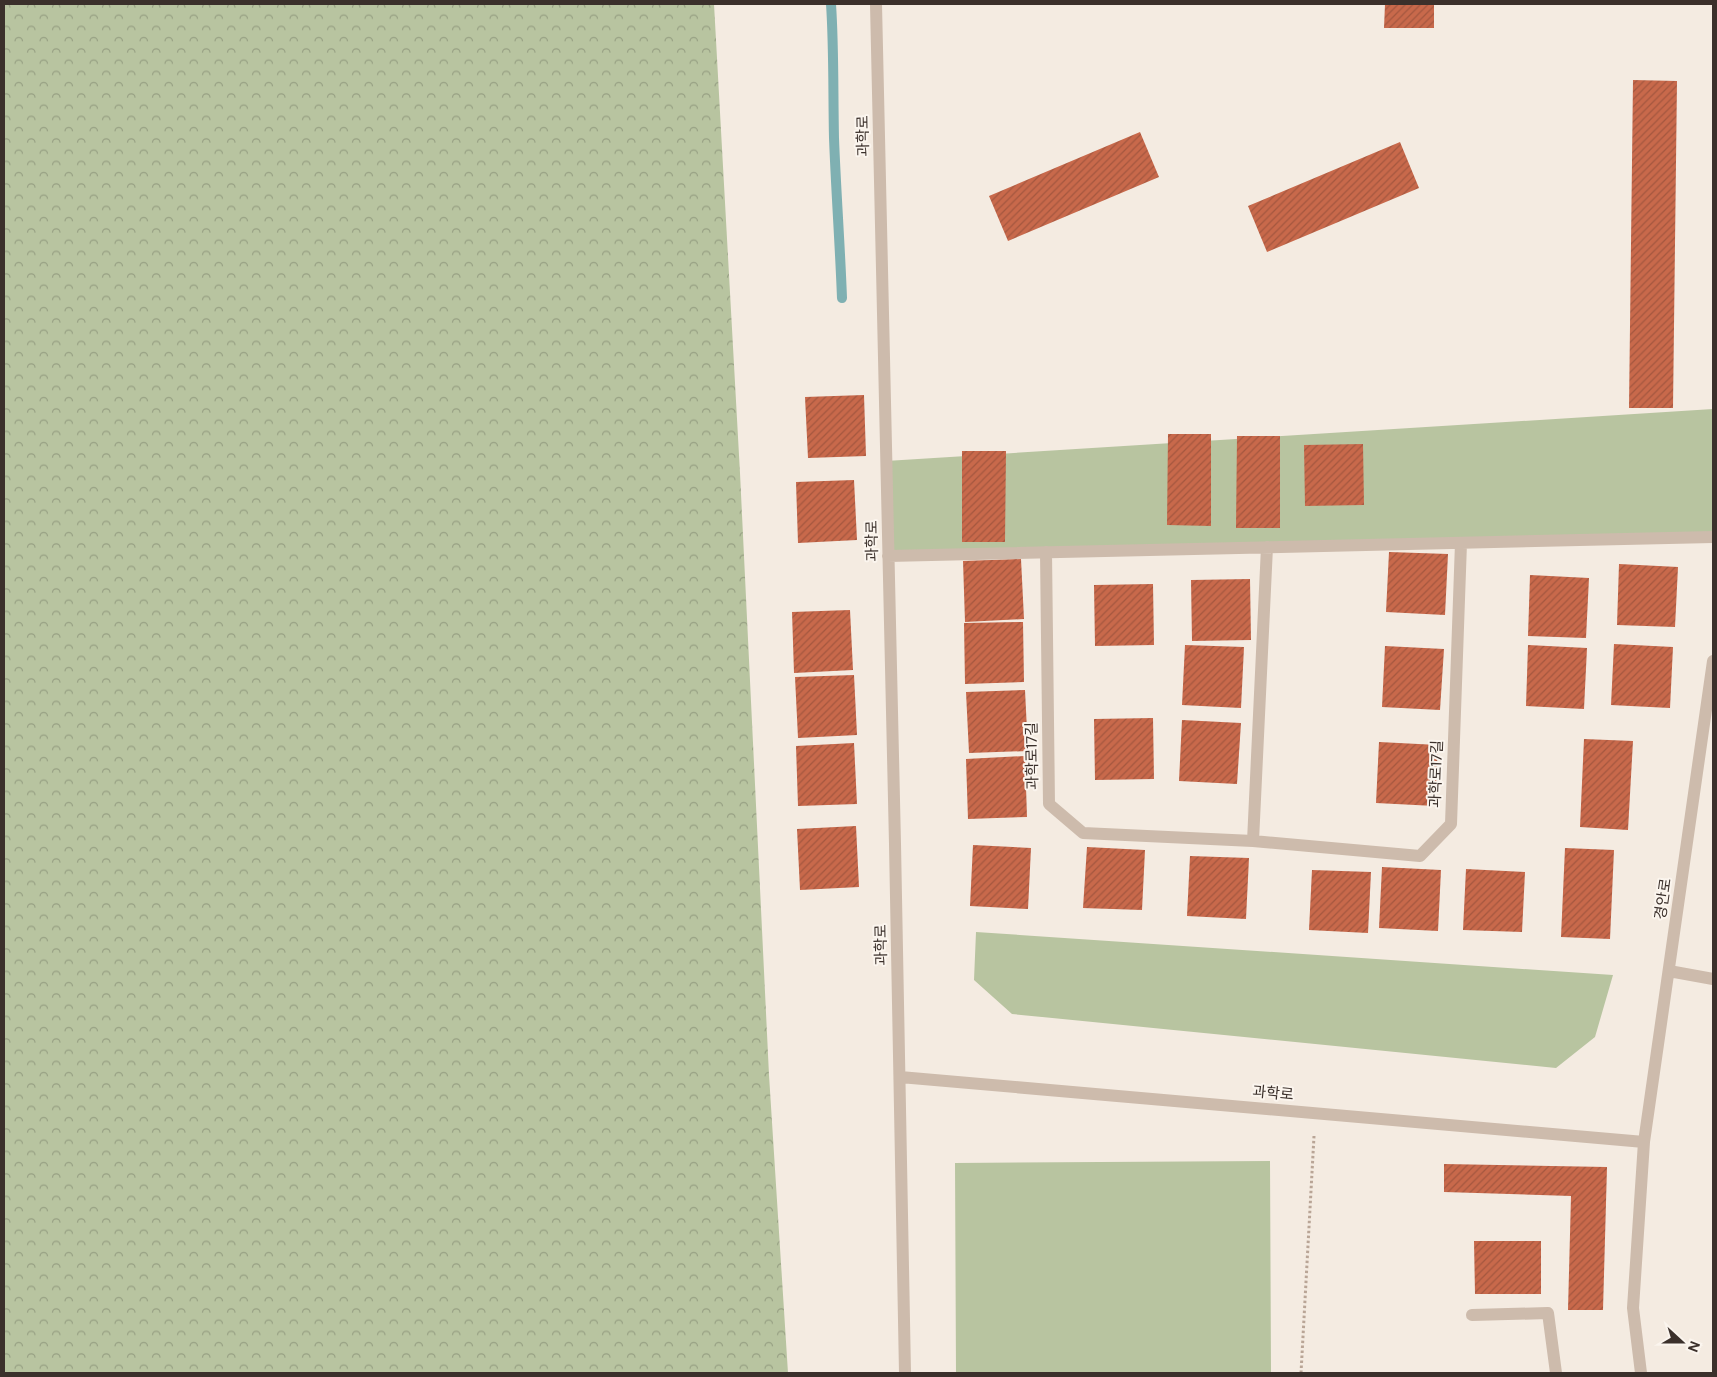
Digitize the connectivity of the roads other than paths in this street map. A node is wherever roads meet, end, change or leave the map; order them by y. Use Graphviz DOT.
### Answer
graph roads {
  1 [pos="876,4"];
  2 [pos="1713,537"];
  3 [pos="1461,543"];
  4 [pos="1267,547"];
  5 [pos="1046,552"];
  6 [pos="888,556"];
  7 [pos="1713,661"];
  8 [pos="1253,841"];
  9 [pos="1669,971"];
  10 [pos="1713,979"];
  11 [pos="900,1077"];
  12 [pos="1644,1142"];
  13 [pos="1472,1315"];
  14 [pos="905,1373"];
  15 [pos="1556,1373"];
  16 [pos="1642,1373"];
  1 -- 6 [label="street, 과학로"];
  2 -- 3 [label="street"];
  3 -- 4 [label="street"];
  3 -- 8 [label="street, 과학로17길"];
  4 -- 5 [label="street"];
  4 -- 8 [label="street"];
  5 -- 6 [label="street"];
  5 -- 8 [label="street, 과학로17길"];
  6 -- 11 [label="street, 과학로"];
  7 -- 9 [label="street, 경안로"];
  9 -- 10 [label="street"];
  9 -- 12 [label="street, 경안로"];
  11 -- 12 [label="street, 과학로"];
  11 -- 14 [label="street, 과학로"];
  12 -- 16 [label="street, 경안로"];
  13 -- 15 [label="street"];
}
